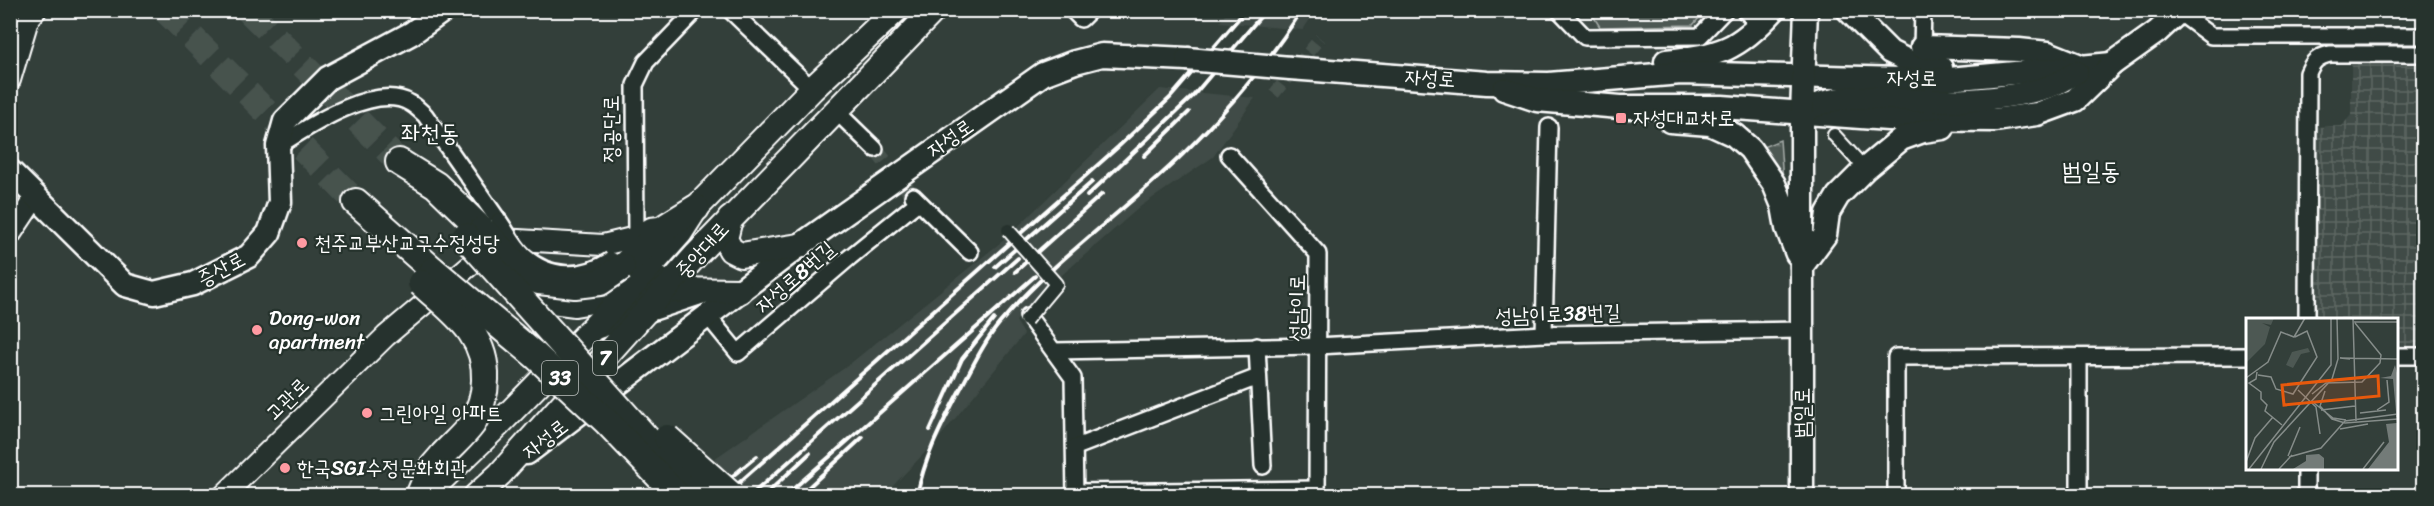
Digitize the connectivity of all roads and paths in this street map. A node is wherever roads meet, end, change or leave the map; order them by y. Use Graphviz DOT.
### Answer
graph roads {
  1 [pos="36,10"];
  2 [pos="444,10"];
  3 [pos="696,10"];
  4 [pos="730,10"];
  5 [pos="934,10"];
  6 [pos="1072,10"];
  7 [pos="1090,10"];
  8 [pos="1559,10"];
  9 [pos="1725,10"];
  10 [pos="1806,10"];
  11 [pos="1848,10"];
  12 [pos="1923,10"];
  13 [pos="2179,11"];
  14 [pos="894,13"];
  15 [pos="1760,15"];
  16 [pos="2424,36"];
  17 [pos="1922,47"];
  18 [pos="2424,54"];
  19 [pos="2112,64"];
  20 [pos="2085,68"];
  21 [pos="876,70"];
  22 [pos="1803,74"];
  23 [pos="1990,76"];
  24 [pos="10,80"];
  25 [pos="1487,82"];
  26 [pos="1549,84"];
  27 [pos="813,88"];
  28 [pos="1620,107"];
  29 [pos="836,111"];
  30 [pos="1802,113"];
  31 [pos="1959,120"];
  32 [pos="1549,127"];
  33 [pos="1834,135"];
  34 [pos="279,146"];
  35 [pos="875,149"];
  36 [pos="1229,155"];
  37 [pos="1856,159"];
  38 [pos="399,162"];
  39 [pos="10,171"];
  40 [pos="36,196"];
  41 [pos="362,208"];
  42 [pos="696,208"];
  43 [pos="730,219"];
  44 [pos="667,226"];
  45 [pos="480,227"];
  46 [pos="1008,230"];
  47 [pos="10,235"];
  48 [pos="636,237"];
  49 [pos="799,246"];
  50 [pos="970,252"];
  51 [pos="697,254"];
  52 [pos="657,260"];
  53 [pos="471,262"];
  54 [pos="616,264"];
  55 [pos="1802,266"];
  56 [pos="427,276"];
  57 [pos="737,285"];
  58 [pos="667,290"];
  59 [pos="710,290"];
  60 [pos="622,298"];
  61 [pos="645,312"];
  62 [pos="707,315"];
  63 [pos="1027,318"];
  64 [pos="2307,318"];
  65 [pos="592,329"];
  66 [pos="1801,330"];
  67 [pos="1544,334"];
  68 [pos="1257,346"];
  69 [pos="1317,346"];
  70 [pos="1055,351"];
  71 [pos="2246,356"];
  72 [pos="2398,356"];
  73 [pos="2424,356"];
  74 [pos="2079,357"];
  75 [pos="1258,377"];
  76 [pos="600,384"];
  77 [pos="1076,447"];
  78 [pos="1263,466"];
  79 [pos="2306,470"];
  80 [pos="500,474"];
  81 [pos="1317,492"];
  82 [pos="1075,494"];
  83 [pos="223,495"];
  84 [pos="419,495"];
  85 [pos="424,495"];
  86 [pos="476,495"];
  87 [pos="678,495"];
  88 [pos="699,495"];
  89 [pos="732,495"];
  90 [pos="1802,495"];
  91 [pos="1896,495"];
  92 [pos="2079,495"];
  93 [pos="2306,495"];
  1 -- 24 [label="street"];
  2 -- 34 [label="main road, 증산로"];
  3 -- 48 [label="street, 정공단로"];
  4 -- 27 [label="street"];
  5 -- 21 [label="main road, 중앙대로 / 7"];
  6 -- 7 [label="street"];
  8 -- 9 [label="street"];
  10 -- 22 [label="main road"];
  11 -- 23 [label="main road"];
  12 -- 17 [label="street"];
  13 -- 16 [label="street"];
  13 -- 19 [label="main road, 자성로"];
  14 -- 21 [label="main road"];
  14 -- 27 [label="main road, 중앙대로 / 7"];
  15 -- 26 [label="main road"];
  17 -- 20 [label="main road"];
  18 -- 64 [label="street"];
  19 -- 20 [label="main road, 자성로"];
  19 -- 31 [label="main road, 자성로"];
  20 -- 23 [label="main road, 자성로"];
  20 -- 30 [label="main road, 자성로"];
  21 -- 29 [label="main road, 중앙대로 / 7"];
  22 -- 23 [label="main road, 자성로"];
  22 -- 26 [label="main road, 자성로"];
  22 -- 30 [label="main road, 범일로"];
  25 -- 26 [label="main road, 자성로"];
  25 -- 28 [label="main road, 자성로"];
  25 -- 49 [label="main road, 자성로, bridge"];
  27 -- 42 [label="main road, 중앙대로 / 7"];
  28 -- 30 [label="main road, 자성로"];
  28 -- 55 [label="main road"];
  29 -- 35 [label="street"];
  29 -- 43 [label="main road, 중앙대로 / 7"];
  30 -- 31 [label="main road, 자성로"];
  30 -- 55 [label="main road, 범일로"];
  31 -- 55 [label="main road"];
  32 -- 67 [label="street"];
  33 -- 37 [label="street"];
  34 -- 40 [label="main road, 증산로"];
  34 -- 45 [label="street"];
  36 -- 69 [label="street, 성남이로"];
  38 -- 45 [label="highway, 33"];
  39 -- 40 [label="main road, 증산로"];
  40 -- 47 [label="street"];
  41 -- 56 [label="highway, 33"];
  42 -- 44 [label="highway"];
  42 -- 52 [label="main road, 중앙대로 / 7"];
  43 -- 49 [label="main road"];
  43 -- 51 [label="main road, 중앙대로 / 7"];
  44 -- 48 [label="street"];
  44 -- 54 [label="highway"];
  45 -- 54 [label="highway, bridge"];
  45 -- 76 [label="highway, 33, bridge"];
  46 -- 63 [label="street, bridge"];
  48 -- 53 [label="street, 고관로"];
  48 -- 54 [label="street"];
  49 -- 57 [label="main road, 자성로"];
  50 -- 62 [label="street, 자성로8번길"];
  51 -- 57 [label="main road"];
  51 -- 58 [label="main road, 중앙대로 / 7"];
  52 -- 58 [label="main road"];
  52 -- 60 [label="main road, 중앙대로 / 7"];
  53 -- 60 [label="street"];
  53 -- 83 [label="street, 고관로"];
  55 -- 66 [label="main road, 범일로"];
  56 -- 84 [label="highway, bridge"];
  56 -- 87 [label="highway, 33, bridge"];
  57 -- 59 [label="main road"];
  57 -- 62 [label="main road, 자성로"];
  58 -- 59 [label="main road"];
  58 -- 60 [label="street"];
  58 -- 61 [label="main road, 중앙대로 / 7"];
  59 -- 61 [label="main road"];
  60 -- 65 [label="main road, 중앙대로 / 7"];
  61 -- 65 [label="main road"];
  61 -- 80 [label="main road, 중앙대로 / 7"];
  62 -- 80 [label="main road, 자성로"];
  63 -- 70 [label="street"];
  65 -- 85 [label="main road, 중앙대로 / 7"];
  66 -- 67 [label="street, 성남이로38번길"];
  66 -- 90 [label="main road, 범일로"];
  67 -- 69 [label="street, 성남이로38번길"];
  68 -- 69 [label="street, 성남이로38번길"];
  68 -- 70 [label="street, 성남이로38번길"];
  68 -- 75 [label="street"];
  69 -- 81 [label="street, 성남이로"];
  70 -- 77 [label="street"];
  71 -- 74 [label="street"];
  72 -- 73 [label="street"];
  74 -- 91 [label="street"];
  74 -- 92 [label="street"];
  75 -- 77 [label="street"];
  75 -- 78 [label="street"];
  76 -- 88 [label="highway, 33, bridge"];
  76 -- 89 [label="highway, bridge"];
  77 -- 82 [label="street"];
  79 -- 93 [label="street"];
  80 -- 86 [label="main road, 중앙대로 / 7"];
  81 -- 82 [label="street"];
}
